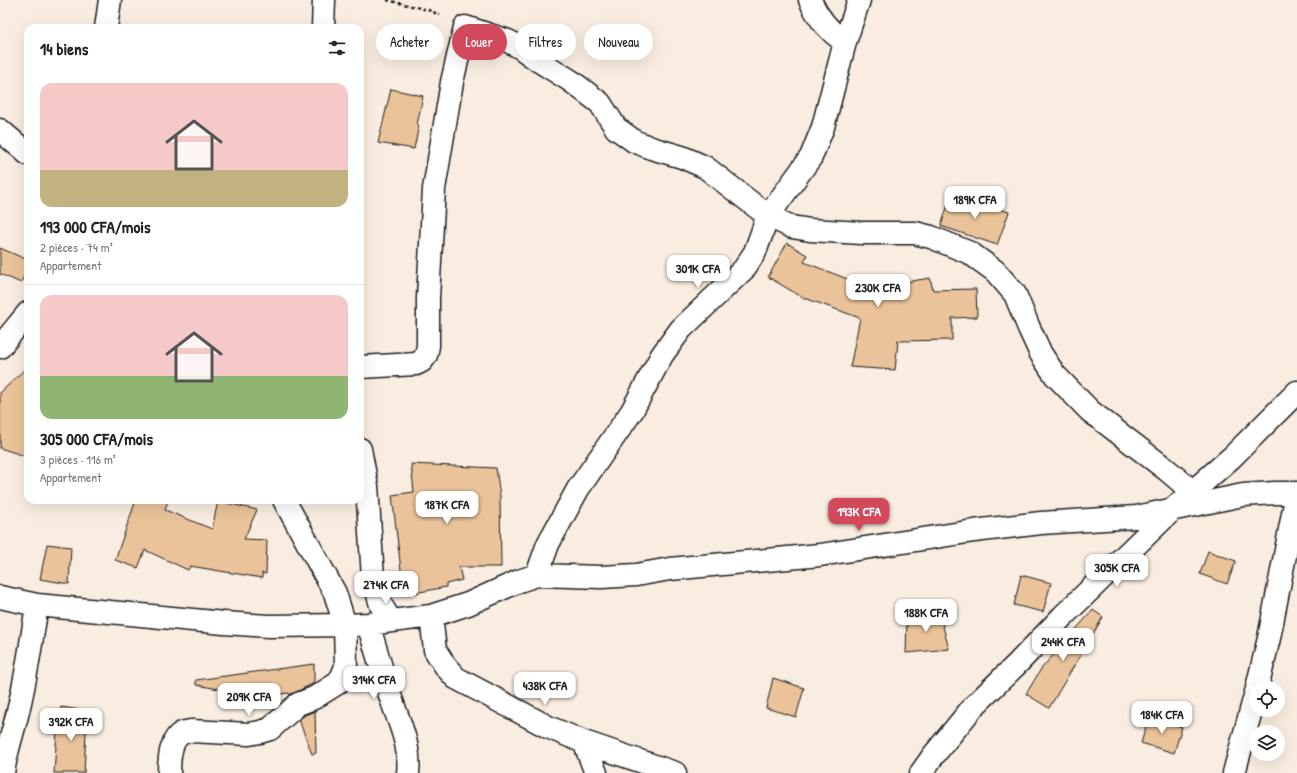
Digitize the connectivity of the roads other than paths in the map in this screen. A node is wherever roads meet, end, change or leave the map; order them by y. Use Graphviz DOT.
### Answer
graph roads {
  1 [pos="110,0"];
  2 [pos="324,0"];
  3 [pos="810,0"];
  4 [pos="859,0"];
  5 [pos="107,24"];
  6 [pos="323,24"];
  7 [pos="845,42"];
  8 [pos="0,130"];
  9 [pos="24,151"];
  10 [pos="768,216"];
  11 [pos="24,318"];
  12 [pos="0,347"];
  13 [pos="364,367"];
  14 [pos="1297,392"];
  15 [pos="364,471"];
  16 [pos="1193,492"];
  17 [pos="1297,493"];
  18 [pos="286,504"];
  19 [pos="1174,508"];
  20 [pos="537,576"];
  21 [pos="0,597"];
  22 [pos="37,604"];
  23 [pos="430,616"];
  24 [pos="391,621"];
  25 [pos="368,624"];
  26 [pos="345,625"];
  27 [pos="1259,681"];
  28 [pos="1249,717"];
  29 [pos="584,742"];
  30 [pos="3,773"];
  31 [pos="169,773"];
  32 [pos="408,773"];
  33 [pos="596,773"];
  34 [pos="675,773"];
  35 [pos="921,773"];
  36 [pos="1234,773"];
  1 -- 5 [label="street"];
  2 -- 6 [label="street"];
  3 -- 7 [label="street"];
  4 -- 7 [label="street"];
  7 -- 10 [label="street"];
  8 -- 9 [label="street"];
  10 -- 13 [label="street"];
  10 -- 16 [label="street"];
  10 -- 20 [label="street"];
  11 -- 12 [label="street"];
  14 -- 16 [label="street"];
  15 -- 24 [label="street"];
  16 -- 19 [label="street"];
  17 -- 19 [label="street"];
  17 -- 27 [label="street"];
  18 -- 26 [label="street"];
  19 -- 20 [label="street"];
  19 -- 35 [label="street"];
  20 -- 23 [label="street"];
  21 -- 22 [label="street"];
  22 -- 26 [label="street"];
  22 -- 30 [label="street"];
  23 -- 24 [label="street"];
  23 -- 29 [label="street"];
  24 -- 25 [label="street"];
  25 -- 26 [label="street"];
  25 -- 32 [label="street"];
  26 -- 31 [label="street"];
  28 -- 36 [label="street"];
  29 -- 33 [label="street"];
  29 -- 34 [label="street"];
}
